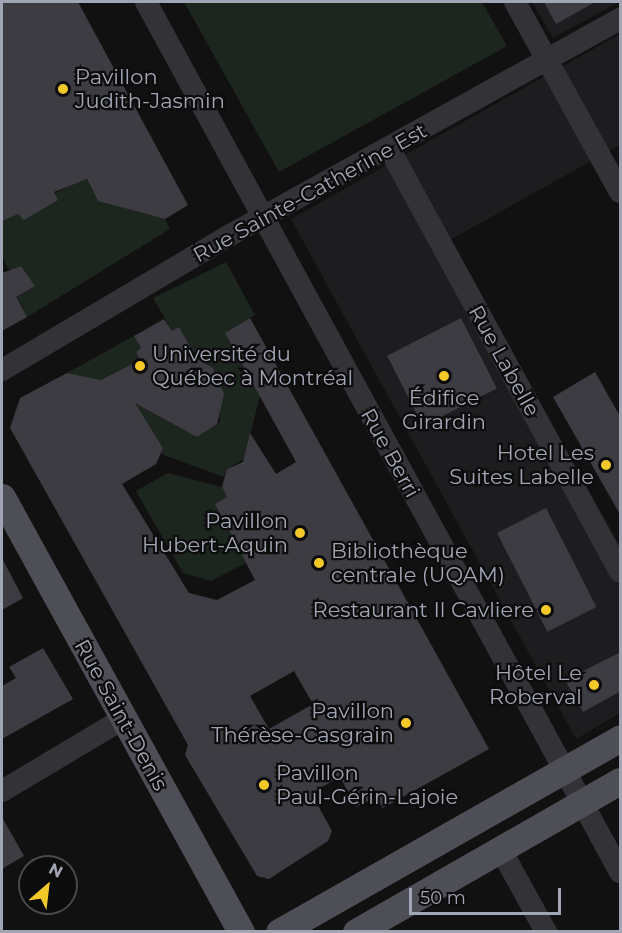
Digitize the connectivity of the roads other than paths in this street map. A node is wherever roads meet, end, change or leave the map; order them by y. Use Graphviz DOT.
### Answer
graph roads {
  1 [pos="146,2"];
  2 [pos="515,2"];
  3 [pos="621,19"];
  4 [pos="547,60"];
  5 [pos="390,150"];
  6 [pos="621,192"];
  7 [pos="261,218"];
  8 [pos="2,370"];
  9 [pos="2,497"];
  10 [pos="621,572"];
  11 [pos="123,719"];
  12 [pos="621,738"];
  13 [pos="565,769"];
  14 [pos="621,781"];
  15 [pos="2,791"];
  16 [pos="583,802"];
  17 [pos="501,850"];
  18 [pos="621,872"];
  19 [pos="369,929"];
  20 [pos="241,932"];
  21 [pos="279,932"];
  22 [pos="546,932"];
  1 -- 7 [label="street, Rue Berri"];
  2 -- 4 [label="street"];
  3 -- 4 [label="street, Rue Sainte-Catherine Est"];
  4 -- 5 [label="street, Rue Sainte-Catherine Est"];
  4 -- 6 [label="street"];
  5 -- 7 [label="street, Rue Sainte-Catherine Est"];
  5 -- 10 [label="street, Rue Labelle"];
  7 -- 8 [label="street, Rue Sainte-Catherine Est"];
  7 -- 13 [label="street, Rue Berri"];
  9 -- 11 [label="main road, Rue Saint-Denis"];
  11 -- 15 [label="street"];
  11 -- 20 [label="main road, Rue Saint-Denis"];
  12 -- 13 [label="main road"];
  13 -- 16 [label="street, Rue Berri"];
  13 -- 21 [label="main road"];
  14 -- 16 [label="main road"];
  16 -- 17 [label="main road"];
  16 -- 18 [label="street, Rue Berri"];
  17 -- 19 [label="main road"];
  17 -- 22 [label="street"];
}
